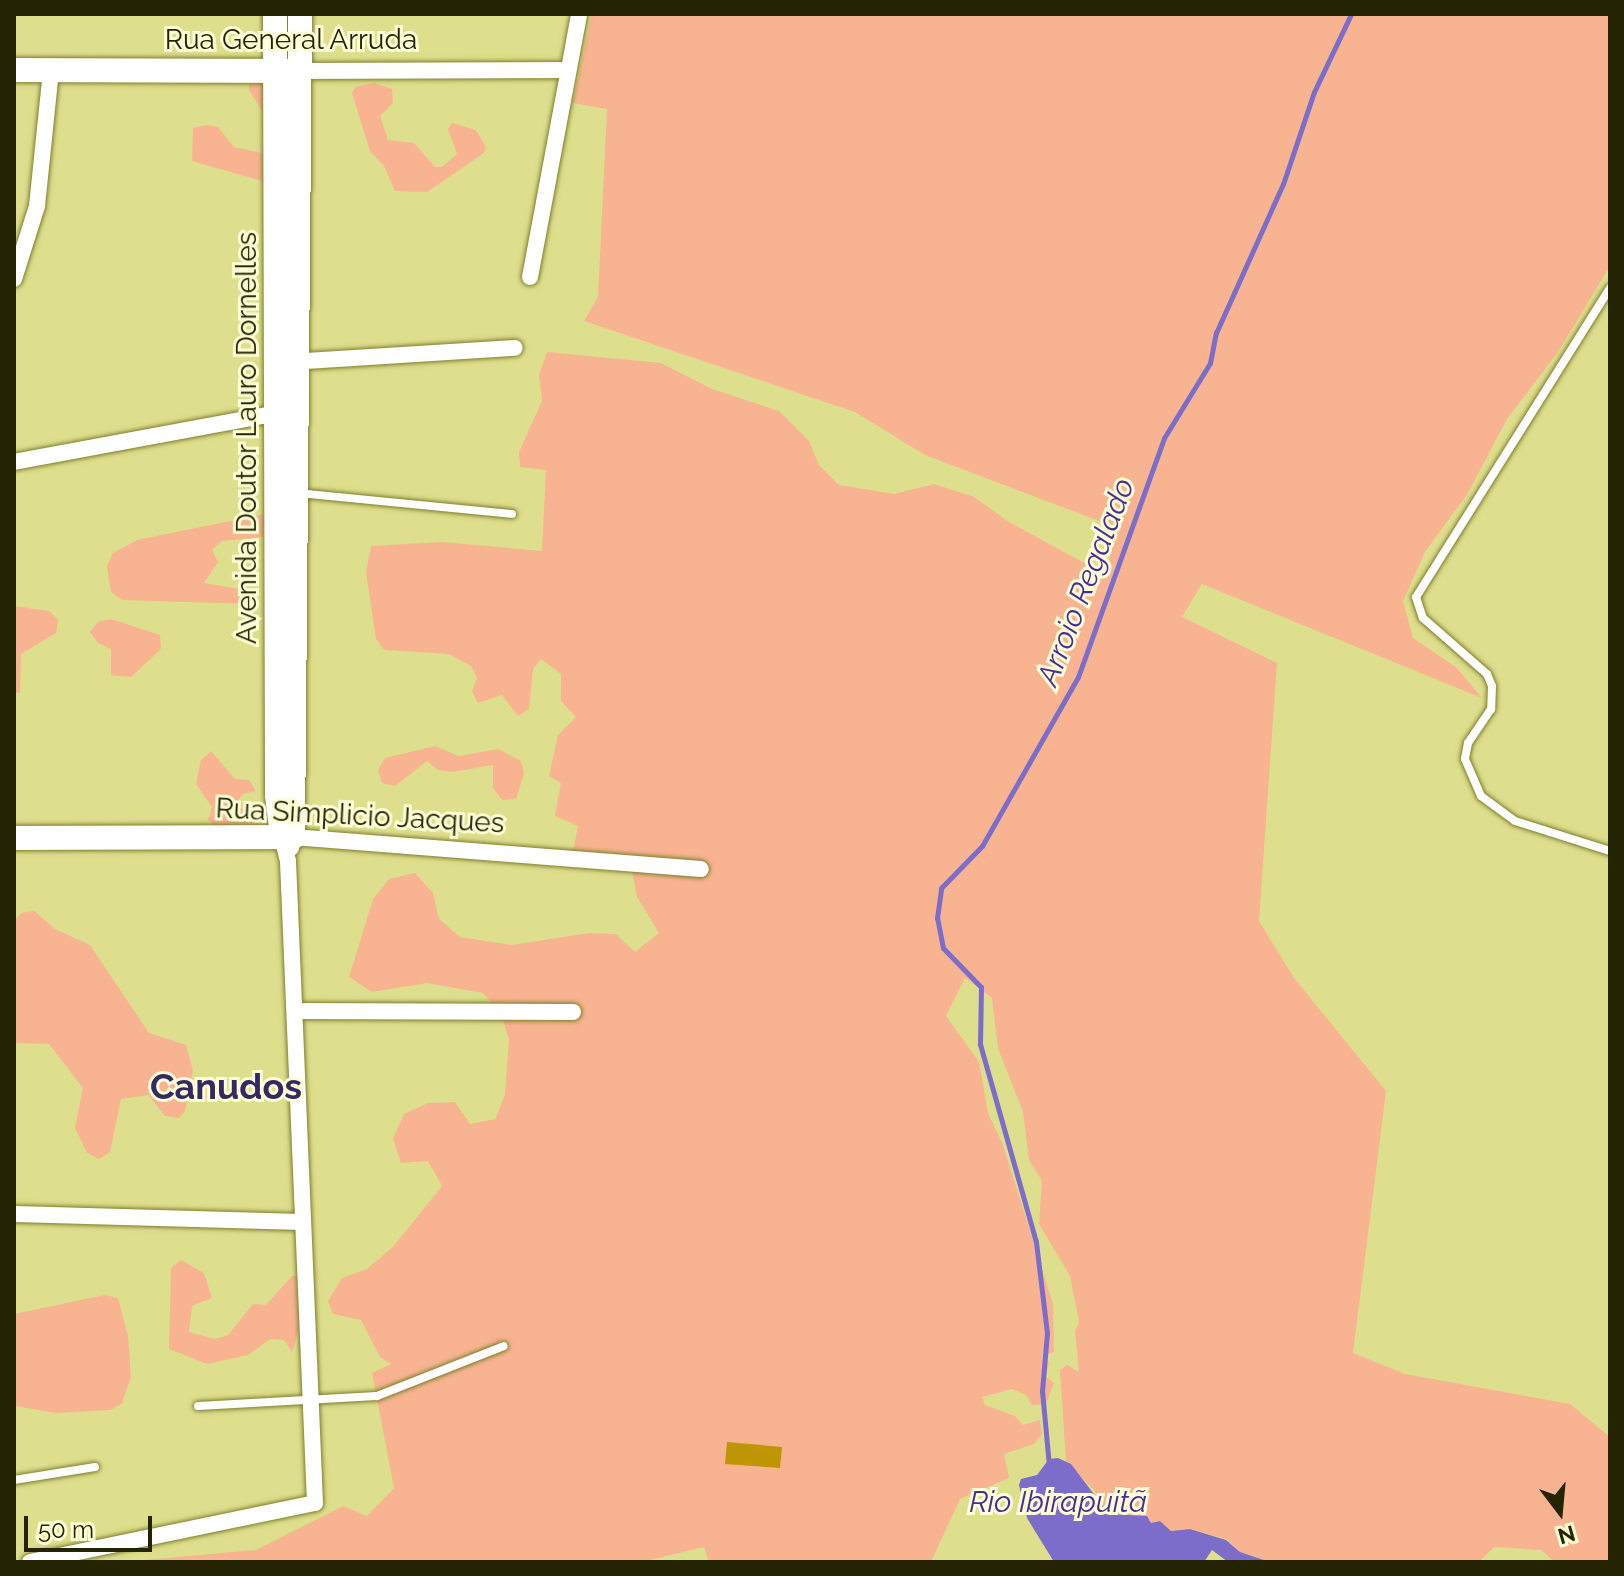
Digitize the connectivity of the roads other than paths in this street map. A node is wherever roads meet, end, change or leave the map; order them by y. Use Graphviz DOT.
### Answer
graph roads {
  1 [pos="275,14"];
  2 [pos="300,14"];
  3 [pos="579,14"];
  4 [pos="14,70"];
  5 [pos="51,70"];
  6 [pos="288,70"];
  7 [pos="568,70"];
  8 [pos="530,277"];
  9 [pos="14,279"];
  10 [pos="1610,288"];
  11 [pos="515,348"];
  12 [pos="287,363"];
  13 [pos="288,412"];
  14 [pos="14,462"];
  15 [pos="297,493"];
  16 [pos="512,514"];
  17 [pos="14,838"];
  18 [pos="288,845"];
  19 [pos="1610,851"];
  20 [pos="701,869"];
  21 [pos="295,1011"];
  22 [pos="573,1012"];
  23 [pos="14,1214"];
  24 [pos="303,1222"];
  25 [pos="504,1346"];
  26 [pos="313,1403"];
  27 [pos="198,1406"];
  28 [pos="95,1467"];
  29 [pos="14,1480"];
  30 [pos="30,1562"];
  1 -- 6 [label="main road, Avenida Doutor Lauro Dornelles"];
  2 -- 6 [label="main road, Avenida Doutor Lauro Dornelles"];
  3 -- 7 [label="street"];
  4 -- 5 [label="main road, Rua General Arruda"];
  5 -- 6 [label="main road, Rua General Arruda"];
  5 -- 9 [label="street"];
  6 -- 7 [label="street, Rua General Arruda"];
  6 -- 12 [label="main road, Avenida Doutor Lauro Dornelles"];
  7 -- 8 [label="street"];
  10 -- 19 [label="lane"];
  11 -- 12 [label="street"];
  12 -- 13 [label="main road, Avenida Doutor Lauro Dornelles"];
  13 -- 14 [label="street"];
  13 -- 15 [label="main road, Avenida Doutor Lauro Dornelles"];
  13 -- 18 [label="main road, Avenida Doutor Lauro Dornelles"];
  15 -- 16 [label="lane"];
  15 -- 18 [label="main road, Avenida Doutor Lauro Dornelles"];
  17 -- 18 [label="main road, Rua Simplicio Jacques"];
  18 -- 20 [label="street, Rua Simplicio Jacques"];
  18 -- 21 [label="street, Avenida Doutor Lauro Dornelles"];
  21 -- 22 [label="street"];
  21 -- 24 [label="street, Avenida Doutor Lauro Dornelles"];
  23 -- 24 [label="street"];
  24 -- 26 [label="street, Avenida Doutor Lauro Dornelles"];
  25 -- 26 [label="lane"];
  26 -- 27 [label="lane"];
  26 -- 30 [label="street, Avenida Doutor Lauro Dornelles"];
  28 -- 29 [label="lane"];
}
